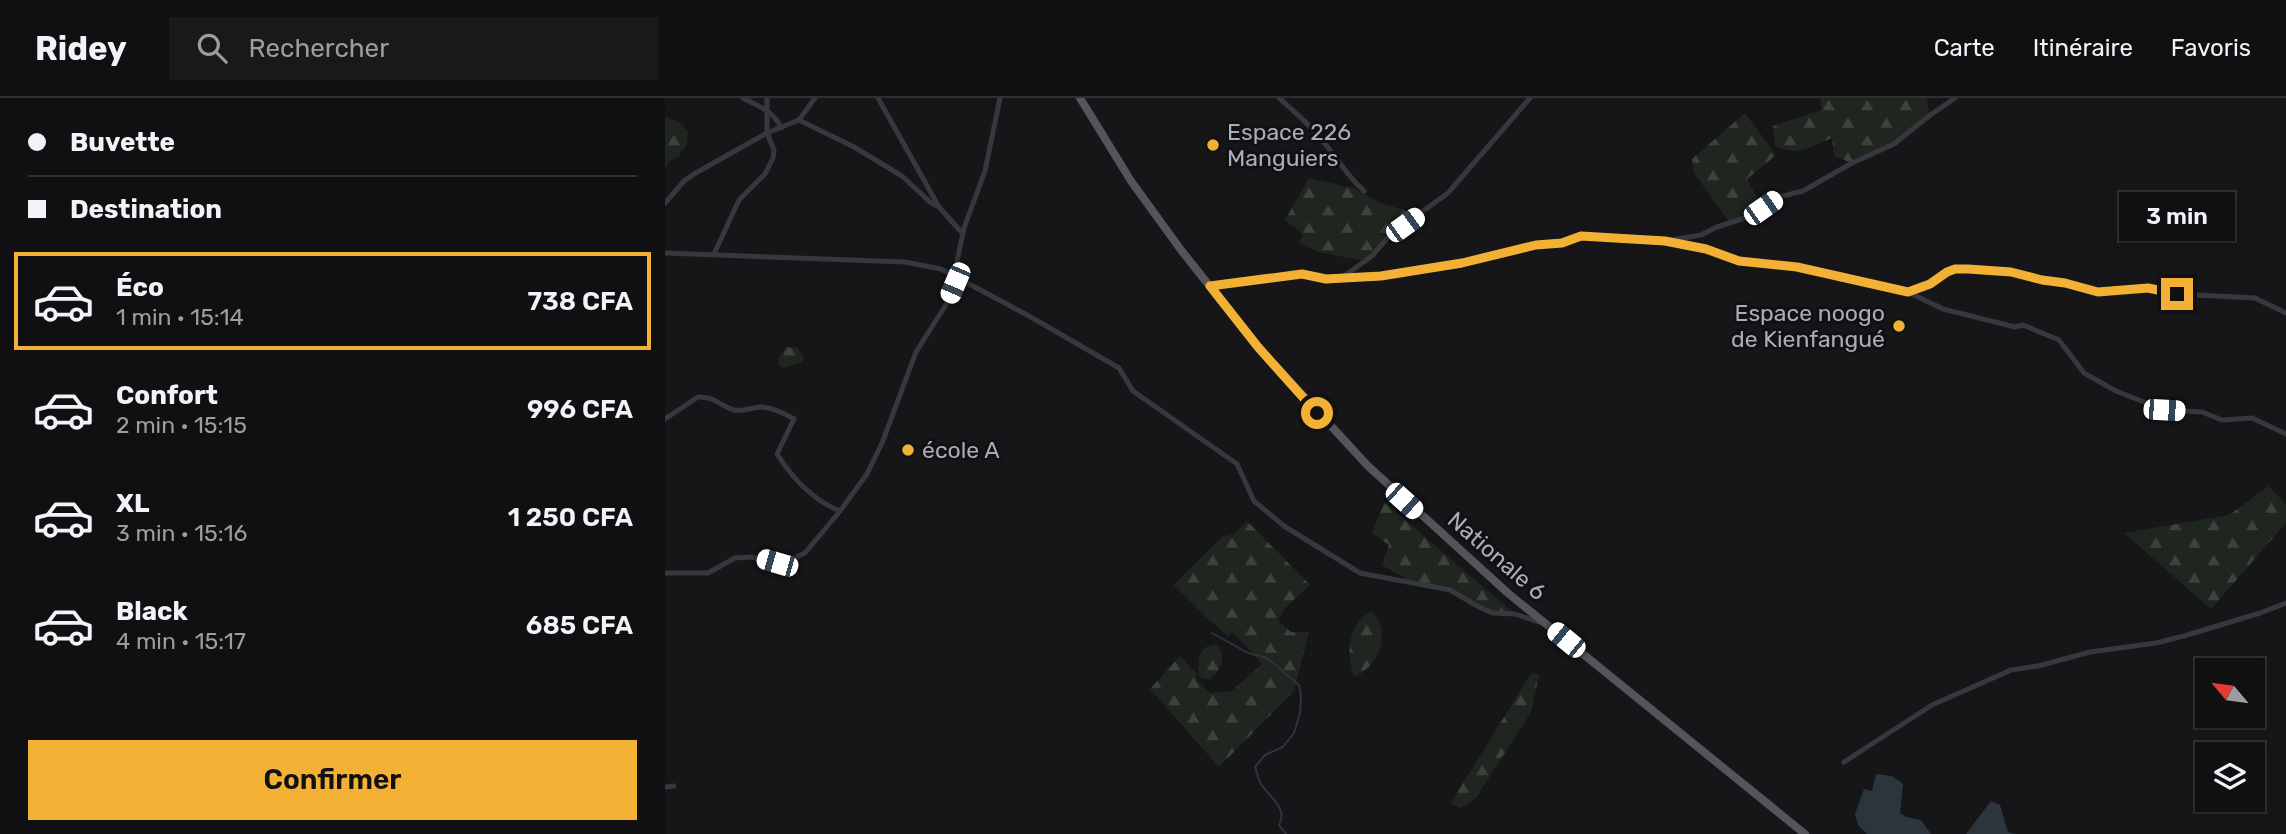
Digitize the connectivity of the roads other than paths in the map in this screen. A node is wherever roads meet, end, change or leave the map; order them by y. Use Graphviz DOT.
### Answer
graph roads {
  1 [pos="743,98"];
  2 [pos="767,98"];
  3 [pos="815,98"];
  4 [pos="878,98"];
  5 [pos="1000,98"];
  6 [pos="1080,98"];
  7 [pos="1279,98"];
  8 [pos="1530,98"];
  9 [pos="1955,98"];
  10 [pos="768,111"];
  11 [pos="799,120"];
  12 [pos="781,128"];
  13 [pos="767,133"];
  14 [pos="1364,191"];
  15 [pos="665,202"];
  16 [pos="939,207"];
  17 [pos="963,234"];
  18 [pos="1665,241"];
  19 [pos="665,253"];
  20 [pos="714,254"];
  21 [pos="954,276"];
  22 [pos="1343,277"];
  23 [pos="1210,286"];
  24 [pos="1908,292"];
  25 [pos="2286,313"];
  26 [pos="665,419"];
  27 [pos="2286,433"];
  28 [pos="840,511"];
  29 [pos="665,573"];
  30 [pos="2286,603"];
  31 [pos="1548,625"];
  32 [pos="1844,762"];
  33 [pos="674,786"];
  34 [pos="665,787"];
  35 [pos="1805,834"];
  1 -- 10 [label="street"];
  2 -- 10 [label="street"];
  3 -- 11 [label="street"];
  4 -- 16 [label="street"];
  5 -- 17 [label="street"];
  6 -- 23 [label="main road, Nationale 6"];
  7 -- 14 [label="street"];
  8 -- 22 [label="street"];
  9 -- 18 [label="street"];
  10 -- 12 [label="street"];
  10 -- 13 [label="street"];
  11 -- 12 [label="street"];
  11 -- 16 [label="street"];
  12 -- 13 [label="street"];
  13 -- 15 [label="street"];
  13 -- 20 [label="street"];
  16 -- 17 [label="street"];
  17 -- 21 [label="street"];
  18 -- 22 [label="street"];
  18 -- 24 [label="street"];
  19 -- 20 [label="street"];
  20 -- 21 [label="street"];
  21 -- 28 [label="street"];
  21 -- 31 [label="street"];
  22 -- 23 [label="street"];
  23 -- 31 [label="main road, Nationale 6"];
  24 -- 25 [label="street"];
  24 -- 27 [label="street"];
  26 -- 28 [label="street"];
  28 -- 29 [label="street"];
  30 -- 32 [label="street"];
  31 -- 35 [label="main road, Nationale 6"];
  33 -- 34 [label="street"];
}
